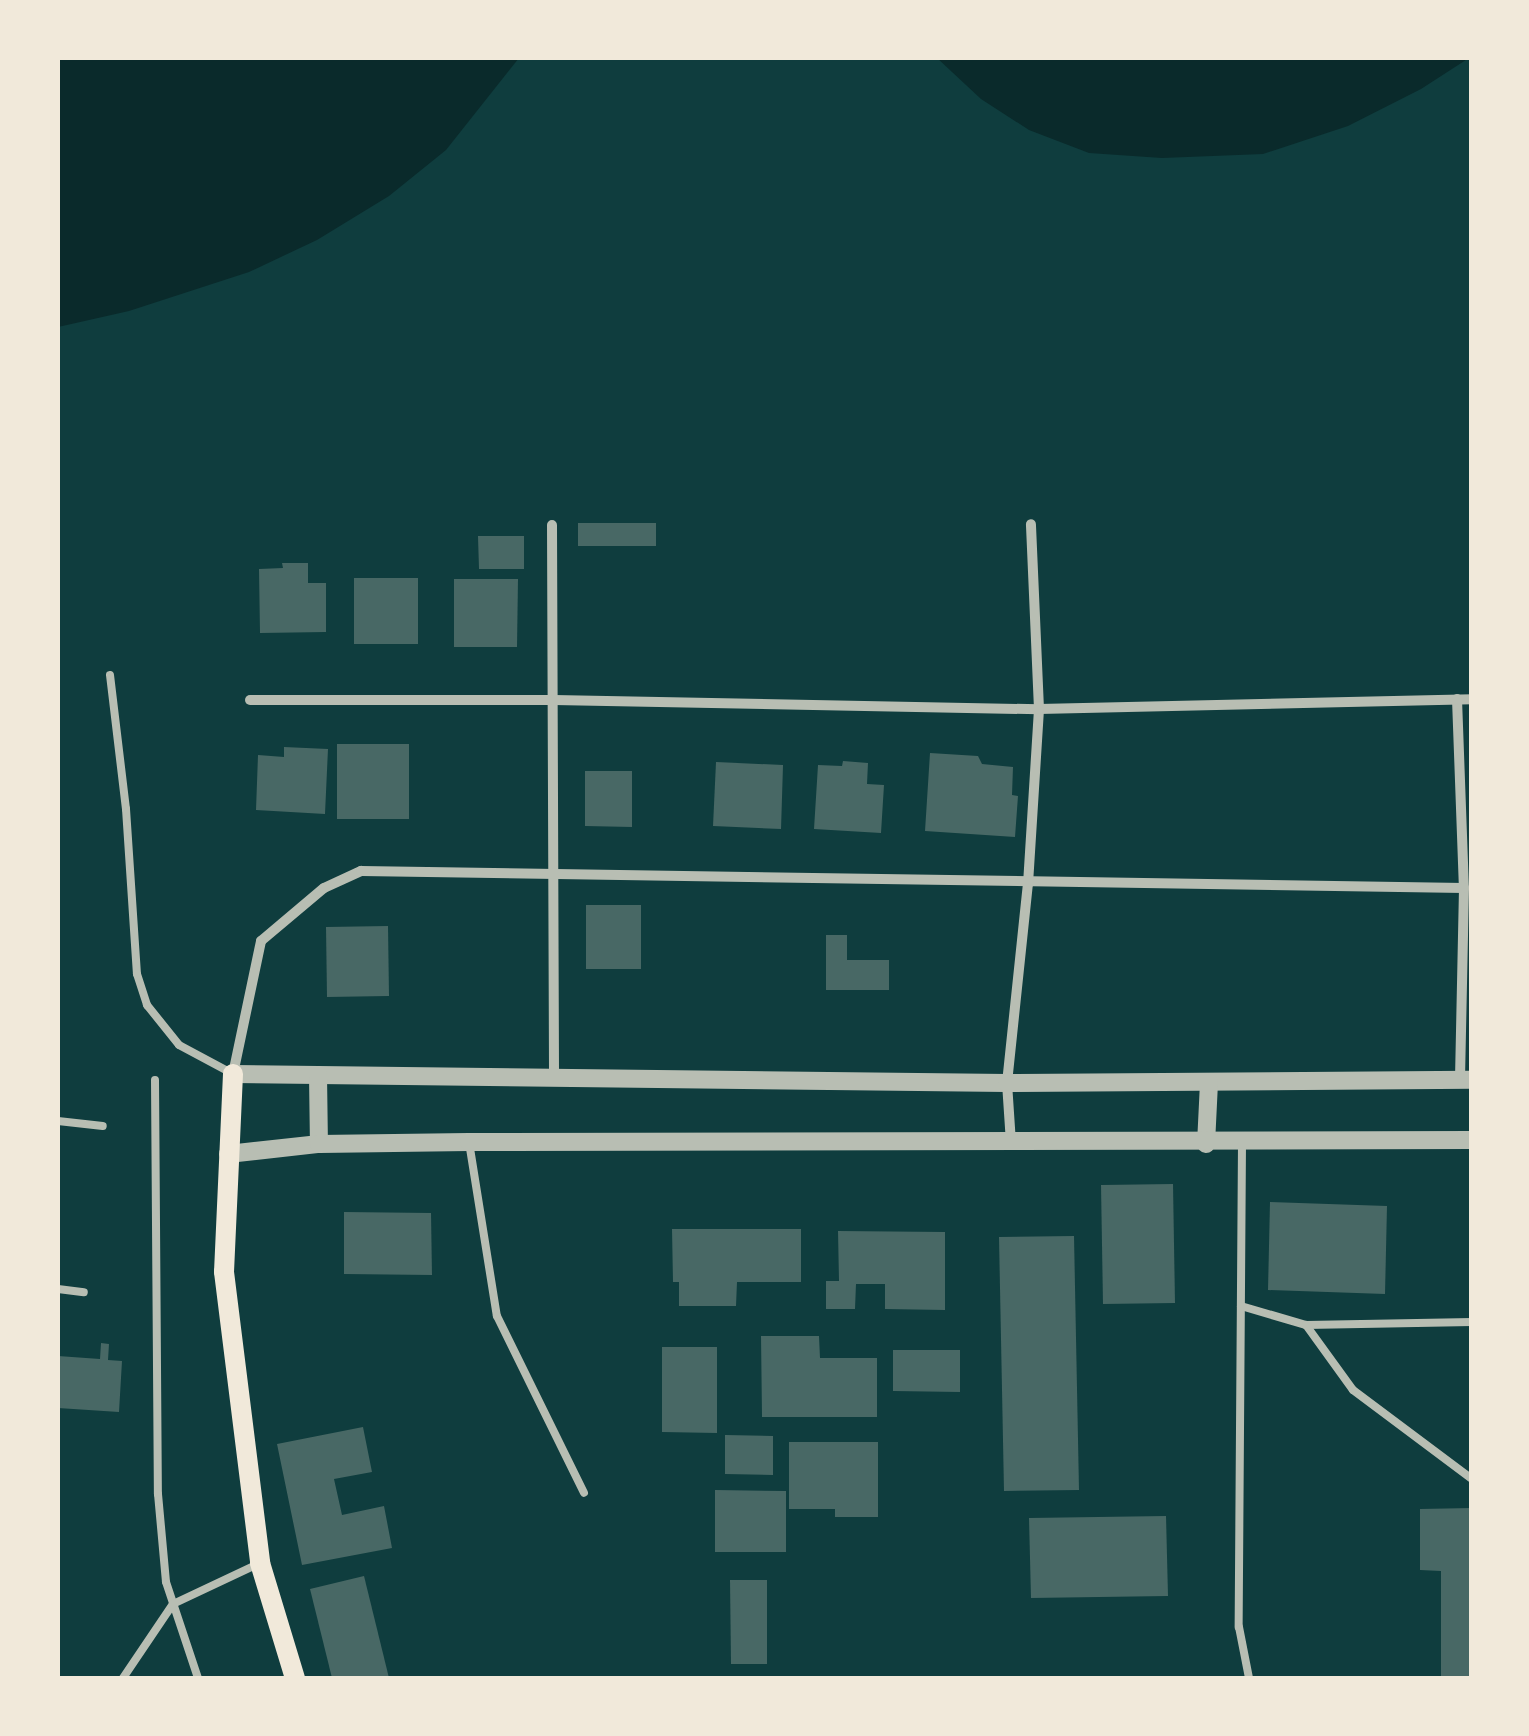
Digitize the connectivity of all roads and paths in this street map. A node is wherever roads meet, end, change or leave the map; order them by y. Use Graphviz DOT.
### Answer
graph roads {
  1 [pos="1031,524"];
  2 [pos="552,525"];
  3 [pos="110,675"];
  4 [pos="1457,699"];
  5 [pos="1472,699"];
  6 [pos="250,700"];
  7 [pos="554,700"];
  8 [pos="1038,710"];
  9 [pos="554,874"];
  10 [pos="1028,884"];
  11 [pos="1464,888"];
  12 [pos="233,1074"];
  13 [pos="318,1075"];
  14 [pos="554,1076"];
  15 [pos="154,1080"];
  16 [pos="1466,1080"];
  17 [pos="1209,1082"];
  18 [pos="1007,1083"];
  19 [pos="58,1122"];
  20 [pos="103,1126"];
  21 [pos="1472,1140"];
  22 [pos="469,1142"];
  23 [pos="1242,1143"];
  24 [pos="320,1144"];
  25 [pos="1011,1144"];
  26 [pos="1206,1144"];
  27 [pos="228,1154"];
  28 [pos="58,1289"];
  29 [pos="84,1292"];
  30 [pos="1241,1306"];
  31 [pos="1472,1322"];
  32 [pos="1306,1325"];
  33 [pos="1472,1480"];
  34 [pos="584,1493"];
  35 [pos="260,1563"];
  36 [pos="174,1604"];
  37 [pos="123,1678"];
  38 [pos="198,1678"];
  39 [pos="296,1678"];
  40 [pos="1249,1678"];
  1 -- 8 [label="street"];
  2 -- 7 [label="street"];
  3 -- 12 [label="lane"];
  4 -- 5 [label="street"];
  4 -- 8 [label="street"];
  4 -- 11 [label="street"];
  6 -- 7 [label="street"];
  7 -- 8 [label="street"];
  7 -- 9 [label="street"];
  8 -- 10 [label="street"];
  9 -- 10 [label="street"];
  9 -- 12 [label="street"];
  9 -- 14 [label="street"];
  10 -- 11 [label="street"];
  10 -- 18 [label="street"];
  11 -- 16 [label="street"];
  12 -- 13 [label="street"];
  12 -- 27 [label="main road"];
  13 -- 14 [label="street"];
  13 -- 24 [label="street"];
  14 -- 18 [label="street"];
  15 -- 36 [label="lane"];
  16 -- 17 [label="street"];
  17 -- 18 [label="street"];
  17 -- 26 [label="street"];
  18 -- 25 [label="street"];
  19 -- 20 [label="lane"];
  21 -- 23 [label="street"];
  22 -- 24 [label="street"];
  22 -- 25 [label="street"];
  22 -- 34 [label="lane"];
  23 -- 26 [label="street"];
  23 -- 30 [label="lane"];
  24 -- 27 [label="street"];
  25 -- 26 [label="street"];
  27 -- 35 [label="main road"];
  28 -- 29 [label="lane"];
  30 -- 32 [label="lane"];
  30 -- 40 [label="lane"];
  31 -- 32 [label="lane"];
  32 -- 33 [label="lane"];
  35 -- 36 [label="lane"];
  35 -- 39 [label="main road"];
  36 -- 37 [label="lane"];
  36 -- 38 [label="lane"];
}
